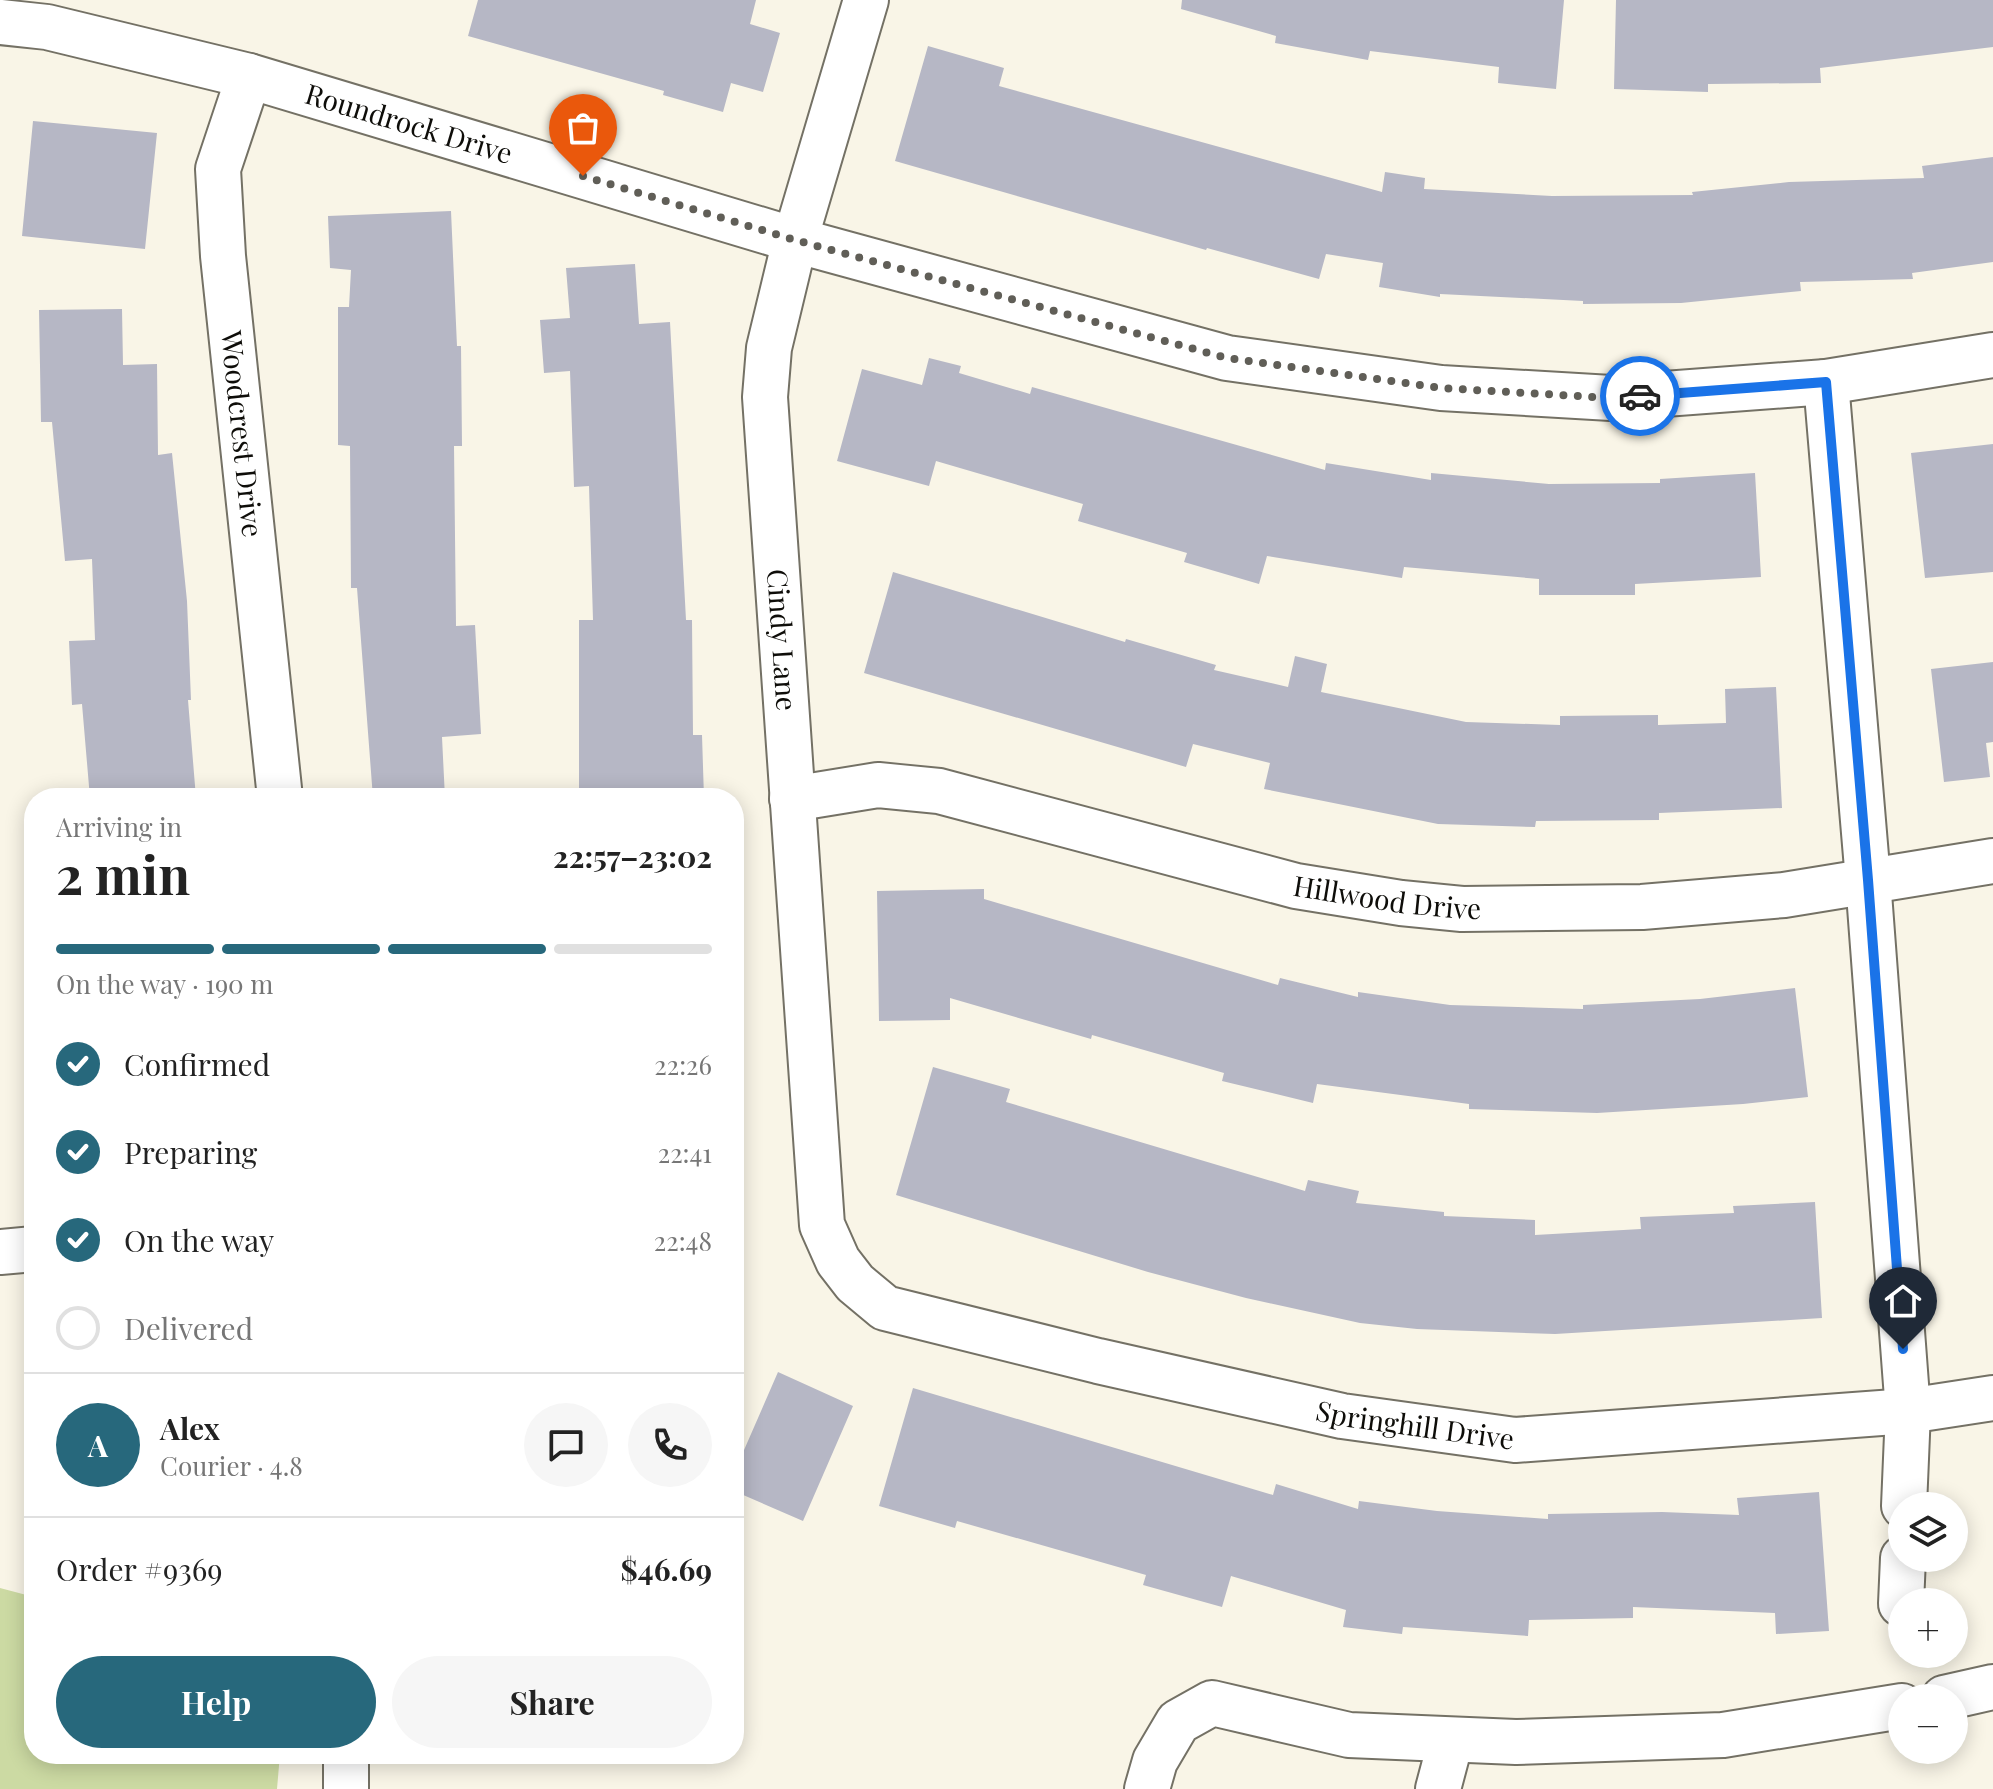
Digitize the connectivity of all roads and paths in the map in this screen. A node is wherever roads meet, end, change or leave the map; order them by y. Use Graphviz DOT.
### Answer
graph roads {
  1 [pos="866,0"];
  2 [pos="0,22"];
  3 [pos="249,76"];
  4 [pos="795,240"];
  5 [pos="1993,355"];
  6 [pos="1826,382"];
  7 [pos="279,788"];
  8 [pos="792,799"];
  9 [pos="1993,861"];
  10 [pos="1868,880"];
  11 [pos="24,1250"];
  12 [pos="0,1252"];
  13 [pos="855,1283"];
  14 [pos="1993,1398"];
  15 [pos="1908,1411"];
  16 [pos="1905,1492"];
  17 [pos="1993,1687"];
  18 [pos="1968,1693"];
  19 [pos="1888,1708"];
  20 [pos="1451,1740"];
  21 [pos="346,1764"];
  22 [pos="346,1789"];
  23 [pos="1147,1789"];
  24 [pos="1438,1789"];
  1 -- 4 [label="street, Cindy Lane"];
  2 -- 3 [label="street, Roundrock Drive"];
  3 -- 4 [label="street, Roundrock Drive"];
  3 -- 7 [label="street, Woodcrest Drive"];
  4 -- 6 [label="street, Roundrock Drive"];
  4 -- 8 [label="street, Cindy Lane"];
  5 -- 6 [label="street, Roundrock Drive"];
  6 -- 10 [label="street"];
  8 -- 10 [label="street, Hillwood Drive"];
  8 -- 13 [label="street, Cindy Lane"];
  9 -- 10 [label="street, Hillwood Drive"];
  10 -- 15 [label="street"];
  11 -- 12 [label="street"];
  13 -- 15 [label="street, Springhill Drive"];
  14 -- 15 [label="street, Springhill Drive"];
  15 -- 16 [label="street"];
  17 -- 18 [label="street"];
  19 -- 20 [label="street"];
  20 -- 23 [label="street"];
  20 -- 24 [label="street"];
  21 -- 22 [label="street"];
}
